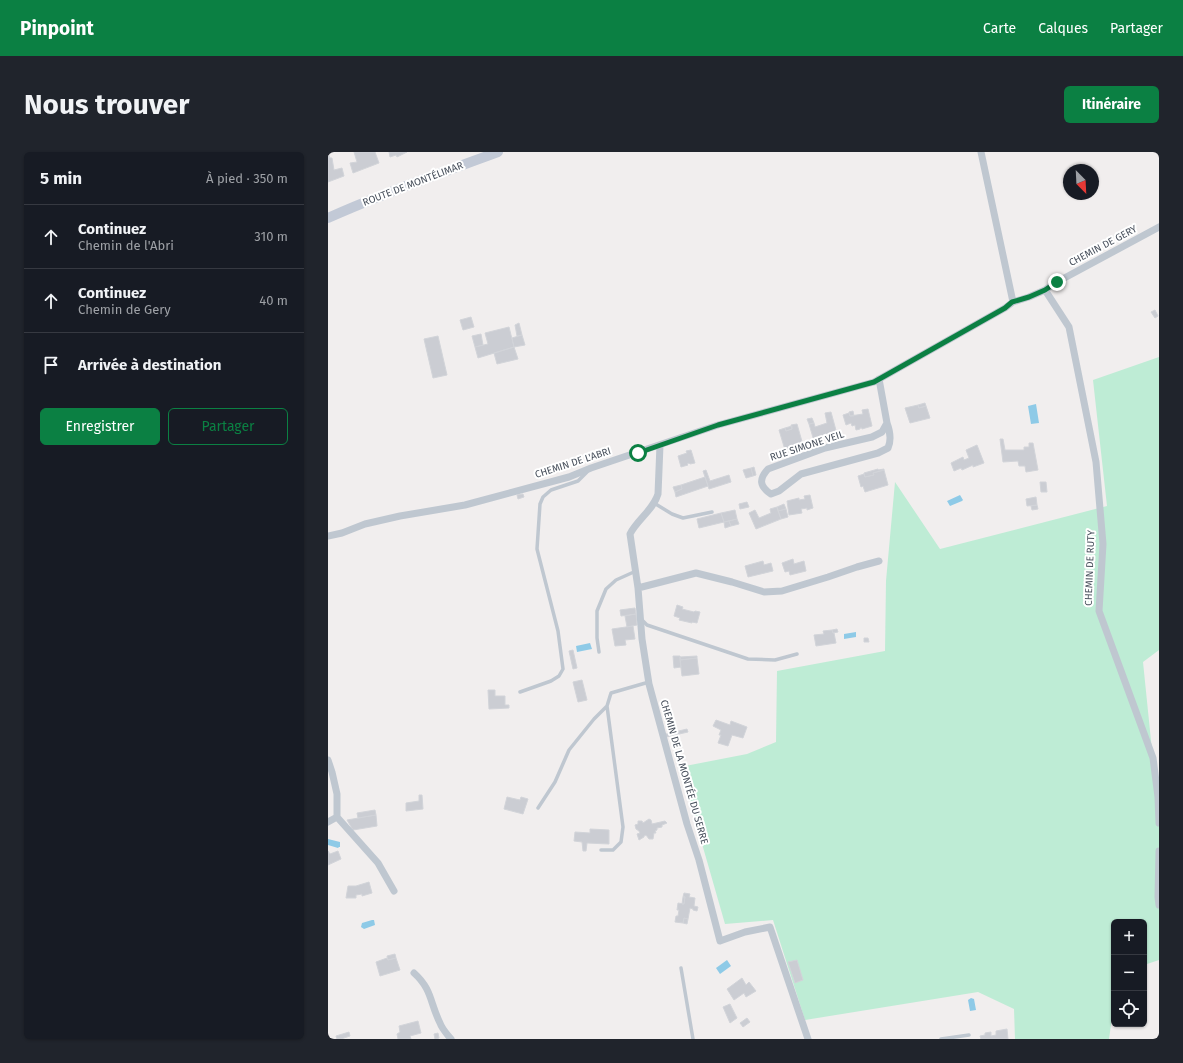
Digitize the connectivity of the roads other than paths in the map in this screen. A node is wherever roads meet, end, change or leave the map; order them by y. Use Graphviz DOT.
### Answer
graph roads {
  1 [pos="498,152"];
  2 [pos="981,152"];
  3 [pos="328,218"];
  4 [pos="1159,227"];
  5 [pos="1045,290"];
  6 [pos="1012,302"];
  7 [pos="879,379"];
  8 [pos="887,423"];
  9 [pos="660,445"];
  10 [pos="591,468"];
  11 [pos="654,503"];
  12 [pos="712,512"];
  13 [pos="328,536"];
  14 [pos="879,561"];
  15 [pos="636,570"];
  16 [pos="638,588"];
  17 [pos="641,618"];
  18 [pos="599,652"];
  19 [pos="797,654"];
  20 [pos="649,682"];
  21 [pos="520,692"];
  22 [pos="607,706"];
  23 [pos="328,760"];
  24 [pos="330,772"];
  25 [pos="538,808"];
  26 [pos="337,818"];
  27 [pos="328,822"];
  28 [pos="1159,822"];
  29 [pos="601,850"];
  30 [pos="1159,851"];
  31 [pos="394,891"];
  32 [pos="1159,905"];
  33 [pos="682,968"];
  34 [pos="414,973"];
  35 [pos="969,1035"];
  36 [pos="451,1039"];
  37 [pos="694,1039"];
  38 [pos="808,1039"];
  39 [pos="941,1039"];
  1 -- 3 [label="main road, ROUTE DE MONTÉLIMAR"];
  2 -- 6 [label="street"];
  4 -- 5 [label="street, CHEMIN DE GERY"];
  5 -- 6 [label="street, CHEMIN DE GERY"];
  5 -- 28 [label="street, CHEMIN DE RUTY"];
  6 -- 7 [label="street, CHEMIN DE L'ABRI"];
  7 -- 8 [label="street, RUE SIMONE VEIL"];
  7 -- 9 [label="street, CHEMIN DE L'ABRI"];
  8 -- 8 [label="street, RUE SIMONE VEIL"];
  9 -- 10 [label="street, CHEMIN DE L'ABRI"];
  9 -- 11 [label="street, CHEMIN DE LA MONTÉE DU SERRE"];
  10 -- 13 [label="street, CHEMIN DE L'ABRI"];
  10 -- 21 [label="lane"];
  11 -- 12 [label="lane"];
  11 -- 15 [label="street, CHEMIN DE LA MONTÉE DU SERRE"];
  14 -- 16 [label="street"];
  15 -- 16 [label="street, CHEMIN DE LA MONTÉE DU SERRE"];
  15 -- 18 [label="lane"];
  16 -- 17 [label="street, CHEMIN DE LA MONTÉE DU SERRE"];
  17 -- 19 [label="lane"];
  17 -- 20 [label="street, CHEMIN DE LA MONTÉE DU SERRE"];
  20 -- 22 [label="lane"];
  20 -- 38 [label="street, CHEMIN DE LA MONTÉE DU SERRE"];
  22 -- 25 [label="lane"];
  22 -- 29 [label="lane"];
  23 -- 24 [label="street"];
  24 -- 26 [label="street"];
  26 -- 27 [label="street"];
  26 -- 31 [label="street"];
  30 -- 32 [label="street"];
  33 -- 37 [label="lane"];
  34 -- 36 [label="street"];
  35 -- 39 [label="lane"];
}
